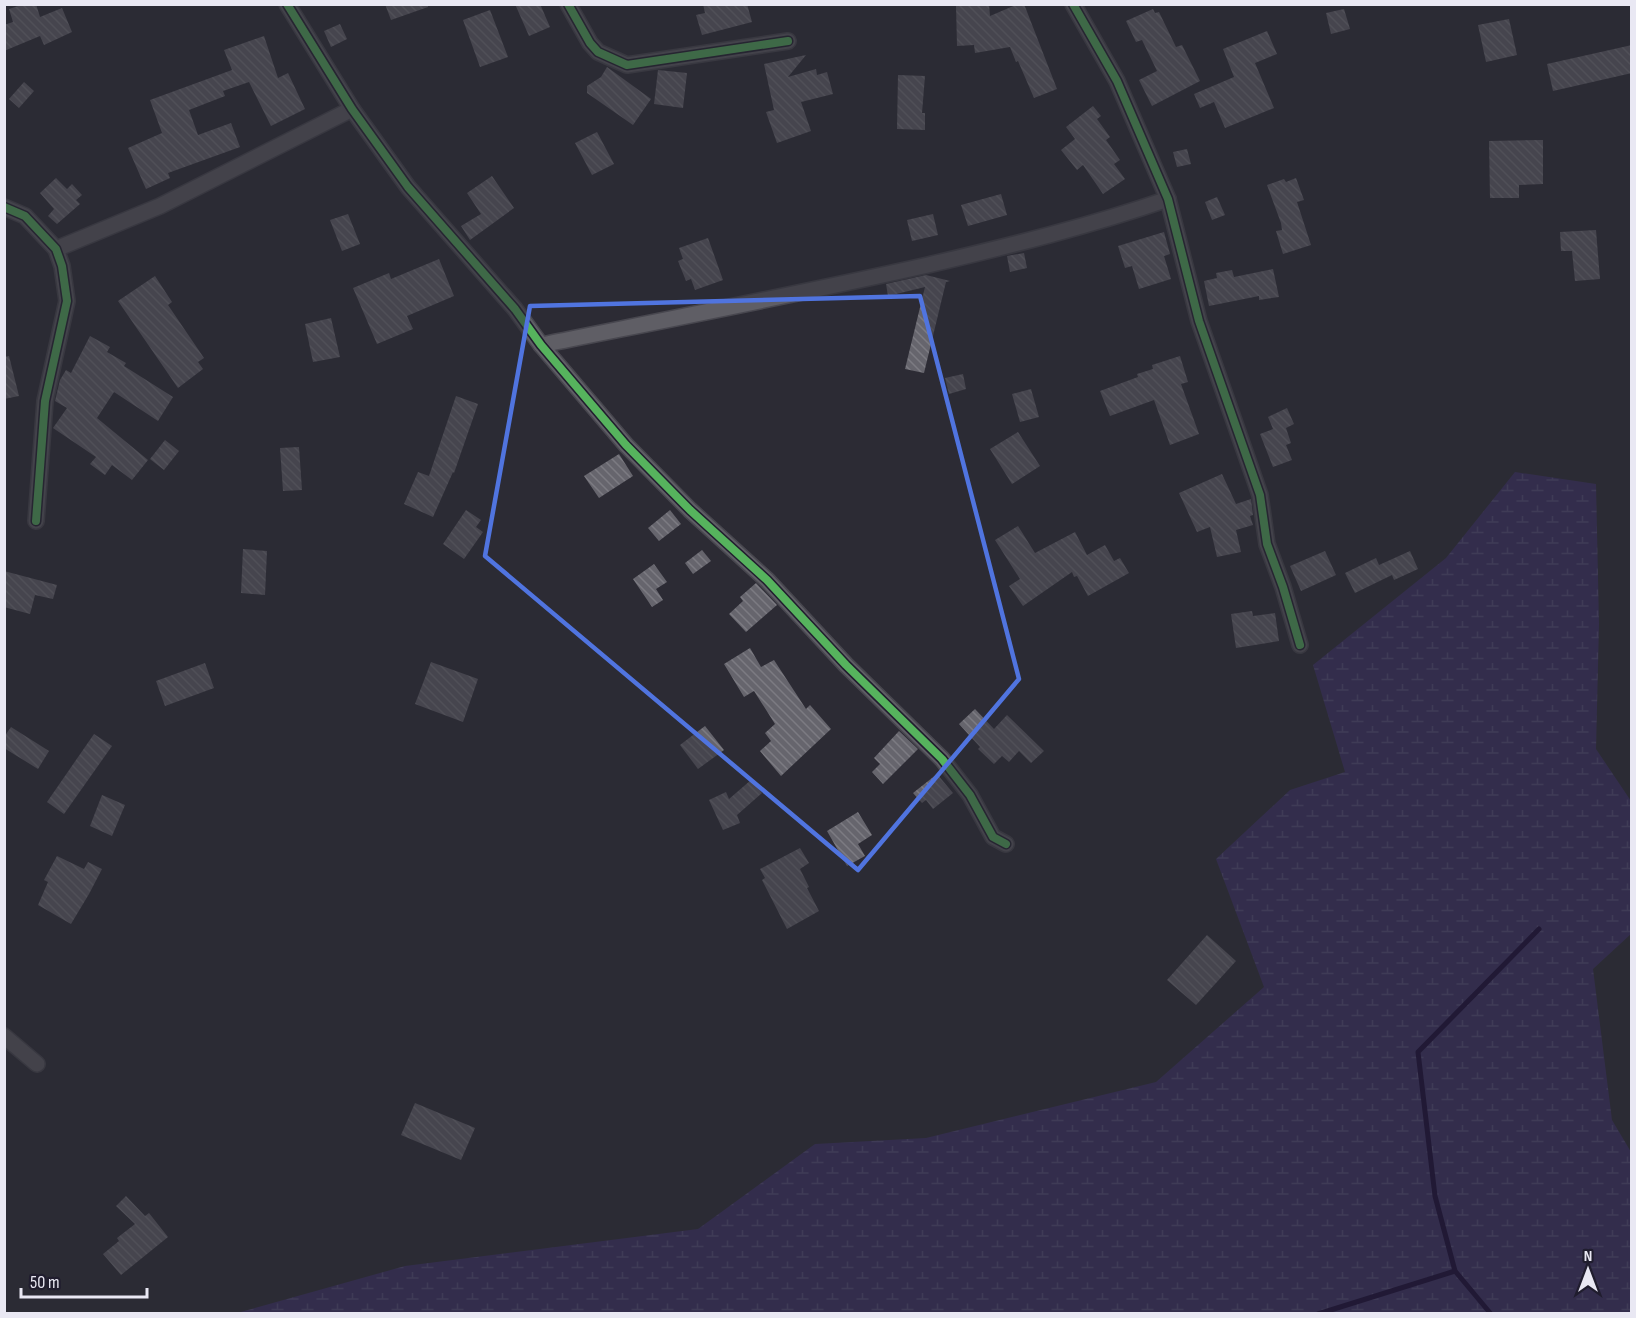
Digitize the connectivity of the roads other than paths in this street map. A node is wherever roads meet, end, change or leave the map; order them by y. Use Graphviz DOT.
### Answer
graph roads {
  1 [pos="287,4"];
  2 [pos="568,4"];
  3 [pos="1073,4"];
  4 [pos="788,41"];
  5 [pos="352,109"];
  6 [pos="1168,199"];
  7 [pos="4,207"];
  8 [pos="56,249"];
  9 [pos="541,345"];
  10 [pos="36,521"];
  11 [pos="1300,645"];
  12 [pos="1006,844"];
  13 [pos="4,1036"];
  14 [pos="37,1064"];
  1 -- 5 [label="street"];
  2 -- 4 [label="street"];
  3 -- 6 [label="street"];
  5 -- 8 [label="street"];
  5 -- 9 [label="street"];
  6 -- 9 [label="street"];
  6 -- 11 [label="street"];
  7 -- 8 [label="street"];
  8 -- 10 [label="street"];
  9 -- 12 [label="street"];
  13 -- 14 [label="street"];
}
